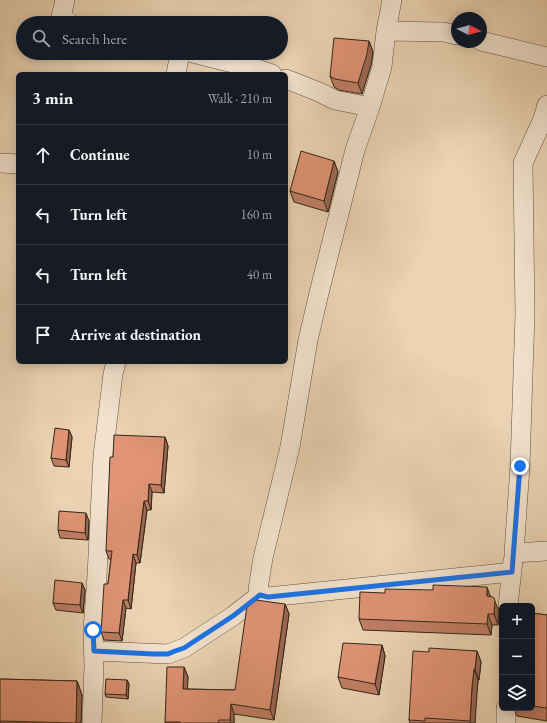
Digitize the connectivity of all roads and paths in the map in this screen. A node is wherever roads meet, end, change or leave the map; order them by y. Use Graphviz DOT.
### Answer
graph roads {
  1 [pos="65,0"];
  2 [pos="392,0"];
  3 [pos="61,16"];
  4 [pos="386,31"];
  5 [pos="451,34"];
  6 [pos="487,43"];
  7 [pos="547,58"];
  8 [pos="179,60"];
  9 [pos="221,60"];
  10 [pos="176,72"];
  11 [pos="266,72"];
  12 [pos="288,80"];
  13 [pos="547,105"];
  14 [pos="370,107"];
  15 [pos="0,162"];
  16 [pos="16,164"];
  17 [pos="116,364"];
  18 [pos="547,551"];
  19 [pos="514,553"];
  20 [pos="512,572"];
  21 [pos="260,595"];
  22 [pos="508,603"];
  23 [pos="94,651"];
  24 [pos="506,711"];
  25 [pos="92,723"];
  26 [pos="506,723"];
  1 -- 3 [label="street"];
  2 -- 4 [label="street"];
  4 -- 5 [label="street"];
  4 -- 14 [label="street"];
  6 -- 7 [label="street"];
  8 -- 10 [label="street"];
  9 -- 11 [label="street"];
  12 -- 14 [label="street"];
  13 -- 19 [label="street"];
  14 -- 21 [label="street"];
  15 -- 16 [label="street"];
  17 -- 23 [label="street"];
  18 -- 19 [label="street"];
  19 -- 20 [label="street"];
  20 -- 21 [label="street"];
  20 -- 22 [label="street"];
  21 -- 23 [label="street"];
  23 -- 25 [label="street"];
  24 -- 26 [label="street"];
}
